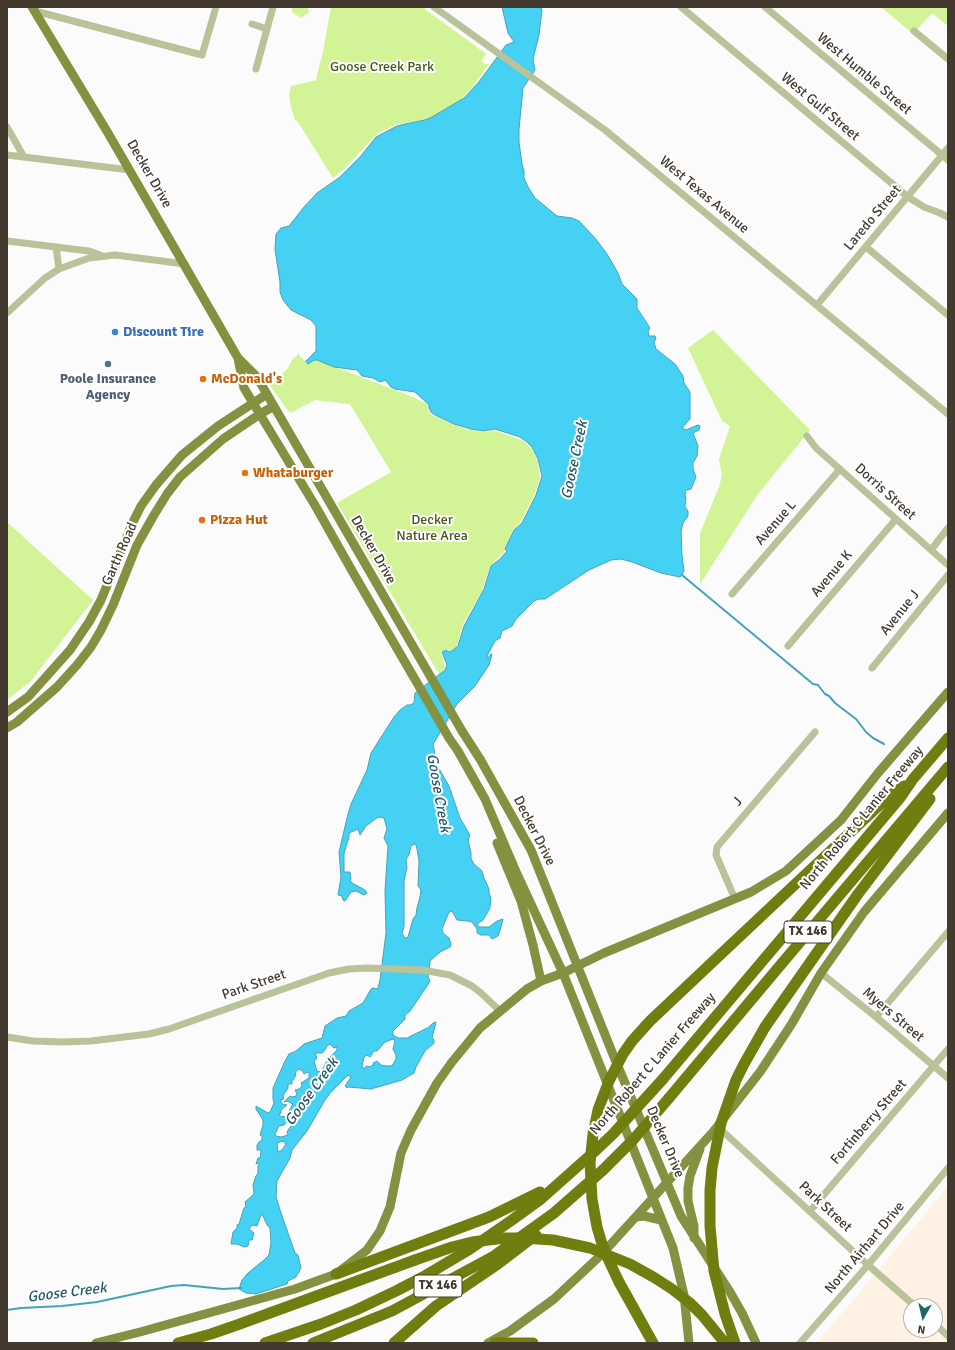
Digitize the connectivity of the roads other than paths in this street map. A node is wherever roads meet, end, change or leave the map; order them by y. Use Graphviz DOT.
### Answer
graph roads {
  1 [pos="24,7"];
  2 [pos="216,7"];
  3 [pos="273,7"];
  4 [pos="434,7"];
  5 [pos="681,7"];
  6 [pos="765,7"];
  7 [pos="34,9"];
  8 [pos="252,24"];
  9 [pos="267,29"];
  10 [pos="914,31"];
  11 [pos="948,59"];
  12 [pos="256,69"];
  13 [pos="7,127"];
  14 [pos="948,148"];
  15 [pos="7,155"];
  16 [pos="24,157"];
  17 [pos="945,158"];
  18 [pos="130,170"];
  19 [pos="908,197"];
  20 [pos="948,217"];
  21 [pos="7,241"];
  22 [pos="56,247"];
  23 [pos="866,247"];
  24 [pos="102,256"];
  25 [pos="185,264"];
  26 [pos="59,269"];
  27 [pos="817,305"];
  28 [pos="7,313"];
  29 [pos="948,315"];
  30 [pos="238,358"];
  31 [pos="267,394"];
  32 [pos="254,403"];
  33 [pos="274,406"];
  34 [pos="260,414"];
  35 [pos="948,414"];
  36 [pos="807,436"];
  37 [pos="171,467"];
  38 [pos="840,469"];
  39 [pos="180,477"];
  40 [pos="896,519"];
  41 [pos="133,522"];
  42 [pos="146,528"];
  43 [pos="948,528"];
  44 [pos="931,550"];
  45 [pos="948,565"];
  46 [pos="948,575"];
  47 [pos="732,594"];
  48 [pos="101,600"];
  49 [pos="113,605"];
  50 [pos="788,646"];
  51 [pos="62,659"];
  52 [pos="872,668"];
  53 [pos="73,670"];
  54 [pos="948,692"];
  55 [pos="7,712"];
  56 [pos="7,728"];
  57 [pos="815,732"];
  58 [pos="948,738"];
  59 [pos="948,768"];
  60 [pos="948,774"];
  61 [pos="913,780"];
  62 [pos="485,799"];
  63 [pos="946,819"];
  64 [pos="734,899"];
  65 [pos="948,932"];
  66 [pos="578,966"];
  67 [pos="563,973"];
  68 [pos="821,973"];
  69 [pos="541,981"];
  70 [pos="500,1011"];
  71 [pos="876,1017"];
  72 [pos="7,1038"];
  73 [pos="948,1049"];
  74 [pos="934,1066"];
  75 [pos="948,1078"];
  76 [pos="717,1126"];
  77 [pos="700,1146"];
  78 [pos="948,1168"];
  79 [pos="569,1175"];
  80 [pos="667,1183"];
  81 [pos="652,1199"];
  82 [pos="810,1211"];
  83 [pos="554,1213"];
  84 [pos="636,1217"];
  85 [pos="661,1220"];
  86 [pos="694,1239"];
  87 [pos="868,1265"];
  88 [pos="336,1274"];
  89 [pos="907,1298"];
  90 [pos="96,1343"];
  91 [pos="178,1343"];
  92 [pos="265,1343"];
  93 [pos="313,1343"];
  94 [pos="394,1343"];
  95 [pos="488,1343"];
  96 [pos="495,1343"];
  97 [pos="533,1343"];
  98 [pos="653,1343"];
  99 [pos="690,1343"];
  100 [pos="725,1343"];
  101 [pos="735,1343"];
  102 [pos="756,1343"];
  103 [pos="800,1343"];
  1 -- 7 [label="main road"];
  2 -- 7 [label="street"];
  3 -- 9 [label="street"];
  4 -- 27 [label="street, West Texas Avenue"];
  5 -- 19 [label="street, West Gulf Street"];
  6 -- 17 [label="street, West Humble Street"];
  7 -- 18 [label="main road, Decker Drive"];
  8 -- 9 [label="street"];
  9 -- 12 [label="street"];
  10 -- 11 [label="street"];
  13 -- 16 [label="street"];
  14 -- 17 [label="street, Laredo Street"];
  15 -- 16 [label="street"];
  16 -- 18 [label="street"];
  17 -- 19 [label="street, Laredo Street"];
  18 -- 25 [label="main road, Decker Drive"];
  19 -- 20 [label="street, West Gulf Street"];
  19 -- 23 [label="street, Laredo Street"];
  21 -- 22 [label="street"];
  22 -- 24 [label="street"];
  22 -- 26 [label="street"];
  23 -- 27 [label="street, Laredo Street"];
  23 -- 29 [label="street"];
  24 -- 25 [label="street"];
  24 -- 26 [label="street"];
  25 -- 30 [label="main road, Decker Drive"];
  26 -- 28 [label="street"];
  27 -- 35 [label="street, West Texas Avenue"];
  30 -- 31 [label="main road, Decker Drive"];
  30 -- 32 [label="main road, Decker Drive"];
  31 -- 32 [label="main road, Garth Road"];
  31 -- 33 [label="main road, Decker Drive"];
  32 -- 34 [label="main road, Decker Drive"];
  32 -- 37 [label="main road, Garth Road"];
  33 -- 34 [label="main road, Garth Road"];
  33 -- 66 [label="main road, Decker Drive"];
  34 -- 39 [label="main road, Garth Road"];
  34 -- 62 [label="main road, Decker Drive"];
  36 -- 38 [label="street, Dorris Street"];
  37 -- 39 [label="street"];
  37 -- 41 [label="main road, Garth Road"];
  38 -- 40 [label="street, Dorris Street"];
  38 -- 47 [label="street, Avenue L"];
  39 -- 42 [label="main road, Garth Road"];
  40 -- 44 [label="street, Dorris Street"];
  40 -- 50 [label="street, Avenue K"];
  41 -- 42 [label="main road"];
  41 -- 48 [label="main road, Garth Road"];
  42 -- 49 [label="main road, Garth Road"];
  43 -- 44 [label="street"];
  44 -- 45 [label="street, Dorris Street"];
  46 -- 52 [label="street, Avenue J"];
  48 -- 49 [label="main road"];
  48 -- 51 [label="main road, Garth Road"];
  49 -- 53 [label="main road, Garth Road"];
  51 -- 53 [label="main road"];
  51 -- 55 [label="main road, Garth Road"];
  53 -- 56 [label="main road, Garth Road"];
  54 -- 64 [label="main road"];
  57 -- 64 [label="street, J"];
  58 -- 61 [label="highway, North Robert C Lanier Freeway / TX 146"];
  59 -- 83 [label="highway, TX 146, bridge"];
  60 -- 101 [label="highway, bridge"];
  61 -- 79 [label="highway, North Robert C Lanier Freeway / TX 146, bridge"];
  61 -- 98 [label="highway, bridge"];
  62 -- 67 [label="main road, Decker Drive"];
  62 -- 69 [label="main road"];
  63 -- 68 [label="main road"];
  64 -- 66 [label="main road"];
  65 -- 71 [label="street"];
  66 -- 67 [label="main road"];
  66 -- 80 [label="main road, Decker Drive"];
  67 -- 69 [label="main road"];
  67 -- 81 [label="main road, Decker Drive"];
  68 -- 71 [label="street, Myers Street"];
  68 -- 76 [label="main road"];
  69 -- 70 [label="main road"];
  70 -- 72 [label="street, Park Street"];
  70 -- 88 [label="main road"];
  71 -- 74 [label="street, Myers Street"];
  73 -- 74 [label="street, Fortinberry Street"];
  74 -- 75 [label="street, Myers Street"];
  74 -- 82 [label="street, Fortinberry Street"];
  76 -- 77 [label="main road"];
  76 -- 82 [label="street, Park Street"];
  77 -- 80 [label="main road"];
  77 -- 86 [label="main road"];
  78 -- 87 [label="street, North Airhart Drive"];
  79 -- 88 [label="highway"];
  79 -- 92 [label="highway, North Robert C Lanier Freeway / TX 146"];
  80 -- 81 [label="main road"];
  80 -- 86 [label="main road, Decker Drive"];
  81 -- 84 [label="main road"];
  81 -- 85 [label="main road, Decker Drive"];
  82 -- 87 [label="street, Park Street"];
  83 -- 93 [label="highway, TX 146"];
  83 -- 94 [label="highway"];
  84 -- 85 [label="main road"];
  84 -- 95 [label="main road"];
  85 -- 99 [label="main road, Decker Drive"];
  86 -- 102 [label="main road, Decker Drive"];
  87 -- 89 [label="street, Park Street"];
  87 -- 103 [label="street, North Airhart Drive"];
  88 -- 90 [label="main road"];
  91 -- 100 [label="highway, bridge"];
  96 -- 97 [label="highway"];
}
